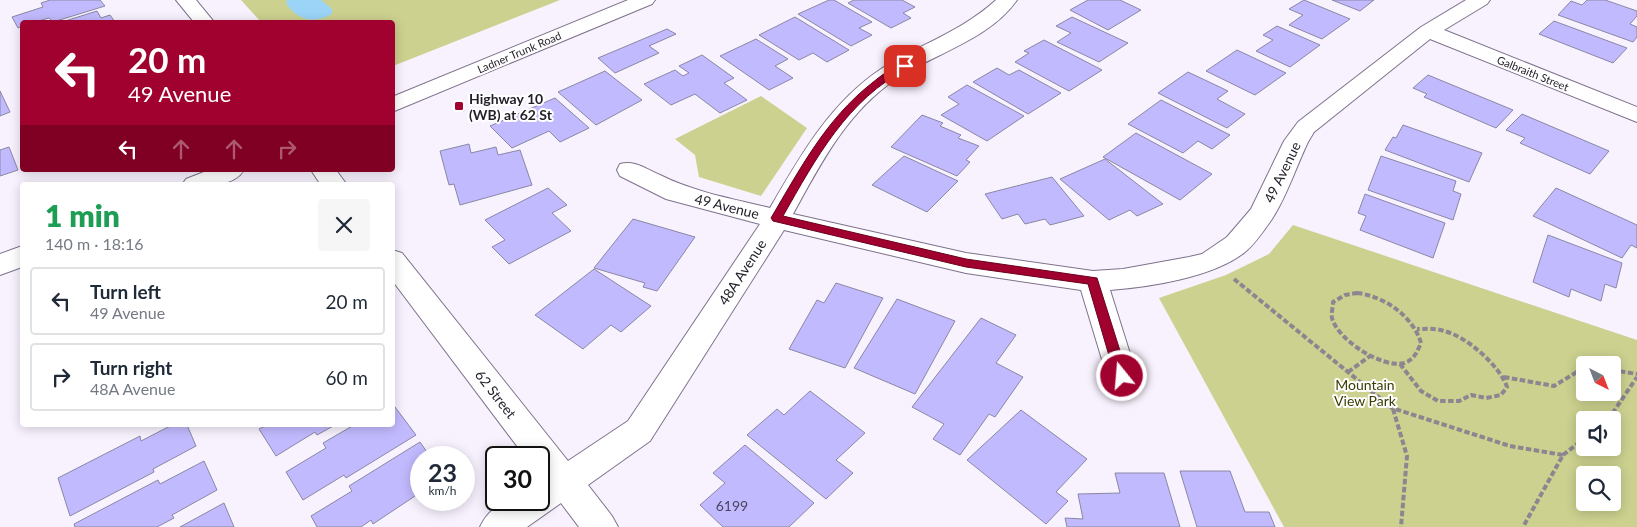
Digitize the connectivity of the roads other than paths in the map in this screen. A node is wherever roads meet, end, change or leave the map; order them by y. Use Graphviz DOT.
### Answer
graph roads {
  1 [pos="186,0"];
  2 [pos="645,0"];
  3 [pos="1007,0"];
  4 [pos="1480,0"];
  5 [pos="202,20"];
  6 [pos="1428,31"];
  7 [pos="395,104"];
  8 [pos="1637,114"];
  9 [pos="629,170"];
  10 [pos="227,172"];
  11 [pos="203,182"];
  12 [pos="777,218"];
  13 [pos="20,257"];
  14 [pos="395,264"];
  15 [pos="0,265"];
  16 [pos="1093,281"];
  17 [pos="1122,376"];
  18 [pos="565,483"];
  19 [pos="498,527"];
  20 [pos="600,527"];
  1 -- 5 [label="street"];
  2 -- 7 [label="street, Ladner Trunk Road"];
  3 -- 12 [label="street, 48A Avenue"];
  4 -- 6 [label="street, 49 Avenue"];
  6 -- 8 [label="street, Galbraith Street"];
  6 -- 16 [label="street, 49 Avenue"];
  9 -- 12 [label="street, 49 Avenue"];
  10 -- 11 [label="street"];
  12 -- 16 [label="street, 49 Avenue"];
  12 -- 18 [label="street, 48A Avenue"];
  13 -- 15 [label="street"];
  14 -- 18 [label="street, 62 Street"];
  16 -- 17 [label="street"];
  18 -- 19 [label="street, 48A Avenue"];
  18 -- 20 [label="street, 62 Street"];
}
